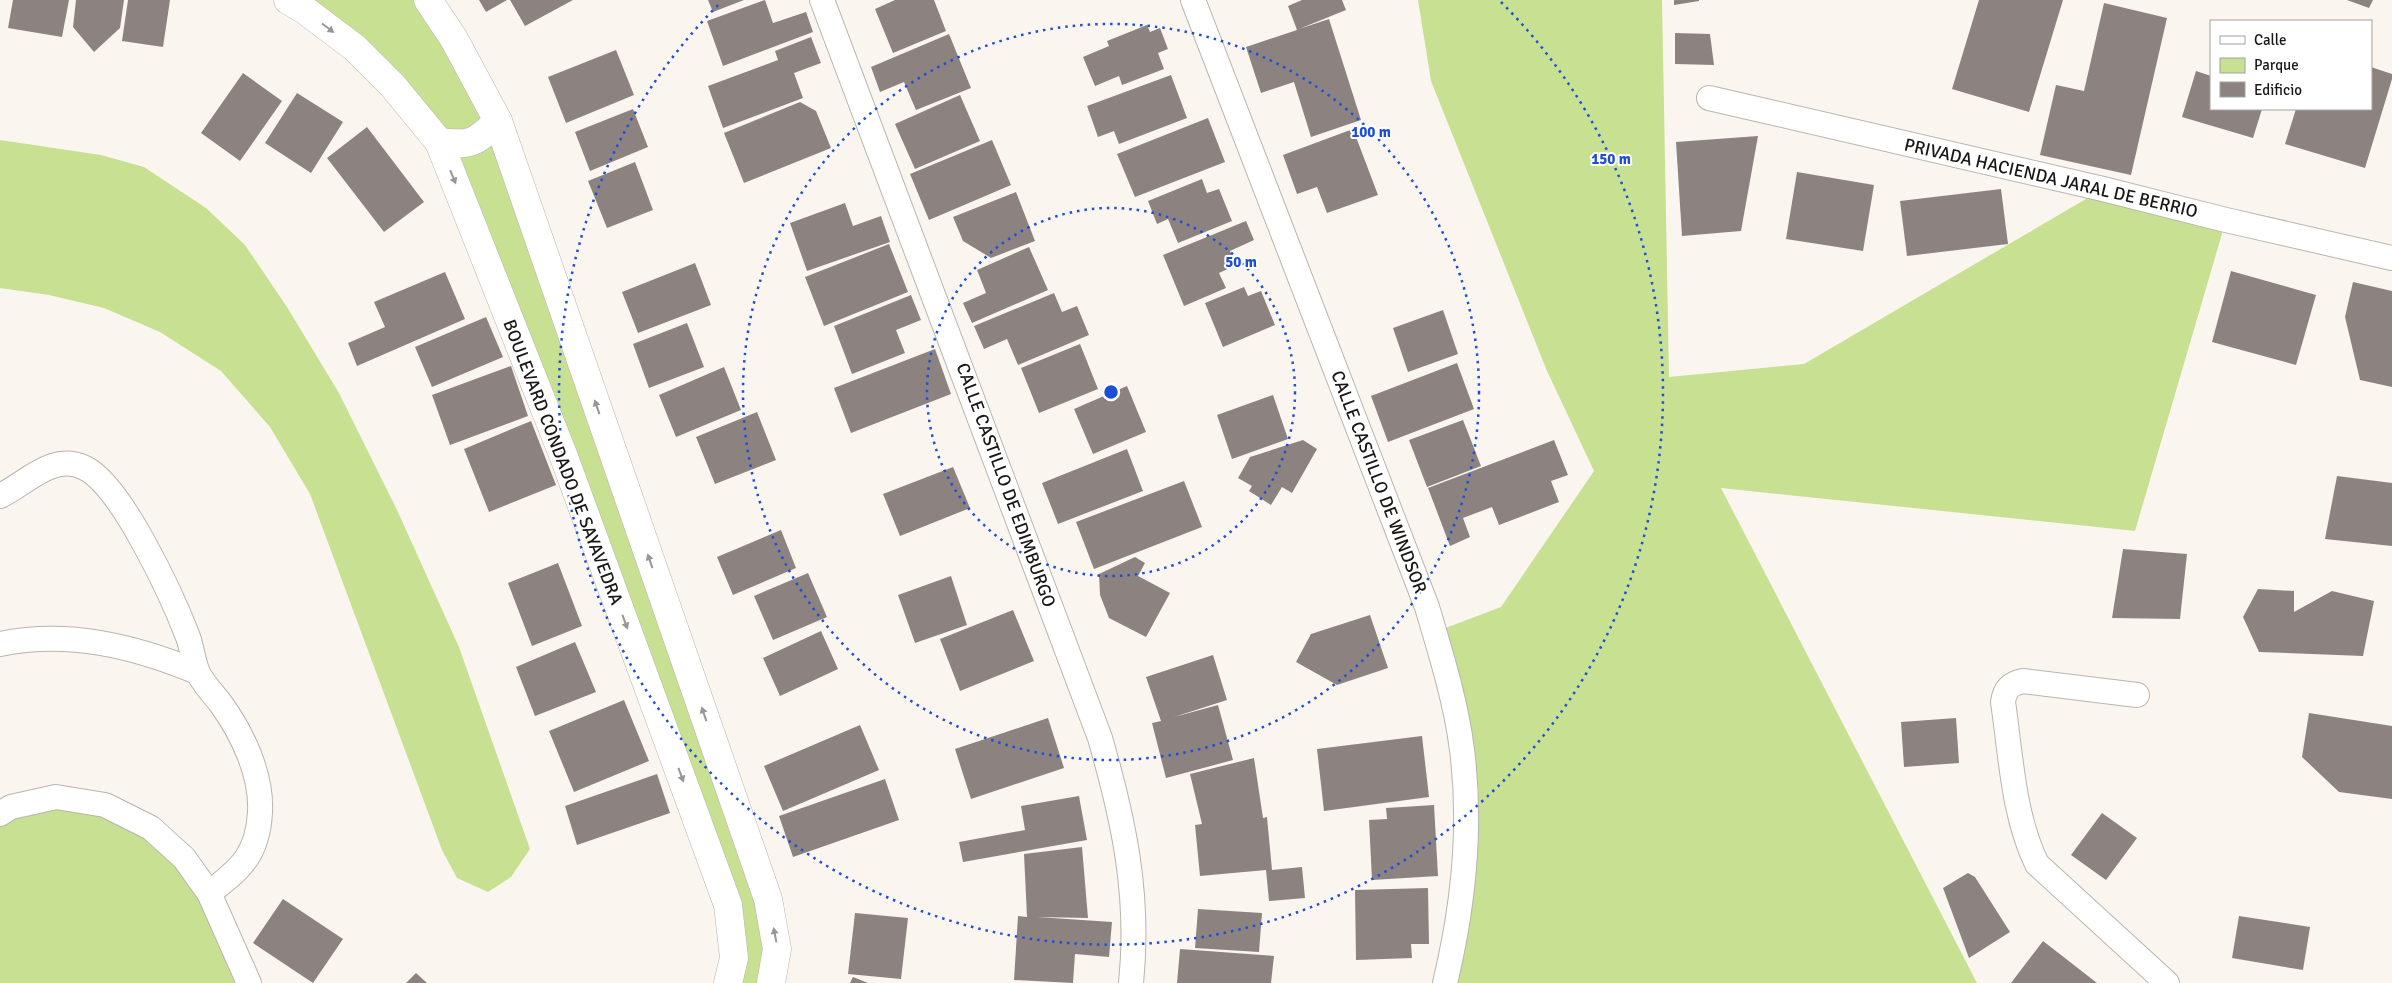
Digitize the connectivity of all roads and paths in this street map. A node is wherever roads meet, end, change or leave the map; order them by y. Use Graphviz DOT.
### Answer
graph roads {
  1 [pos="288,0"];
  2 [pos="428,0"];
  3 [pos="822,0"];
  4 [pos="1193,0"];
  5 [pos="1709,98"];
  6 [pos="498,121"];
  7 [pos="439,142"];
  8 [pos="2392,258"];
  9 [pos="0,496"];
  10 [pos="0,644"];
  11 [pos="197,672"];
  12 [pos="2137,695"];
  13 [pos="0,814"];
  14 [pos="209,893"];
  15 [pos="249,983"];
  16 [pos="728,983"];
  17 [pos="771,983"];
  18 [pos="1131,983"];
  19 [pos="1445,983"];
  20 [pos="2167,983"];
  1 -- 7 [label="street, BOULEVARD CONDADO DE SAYAVEDRA, one-way"];
  2 -- 6 [label="street"];
  3 -- 18 [label="street, CALLE CASTILLO DE EDIMBURGO"];
  4 -- 19 [label="street, CALLE CASTILLO DE WINDSOR"];
  5 -- 8 [label="street, PRIVADA HACIENDA JARAL DE BERRIO"];
  6 -- 7 [label="street"];
  17 -- 6 [label="street, one-way"];
  7 -- 16 [label="street, BOULEVARD CONDADO DE SAYAVEDRA, one-way"];
  9 -- 11 [label="street"];
  10 -- 11 [label="street"];
  11 -- 14 [label="street"];
  12 -- 20 [label="street"];
  13 -- 14 [label="street"];
  14 -- 15 [label="street"];
}
